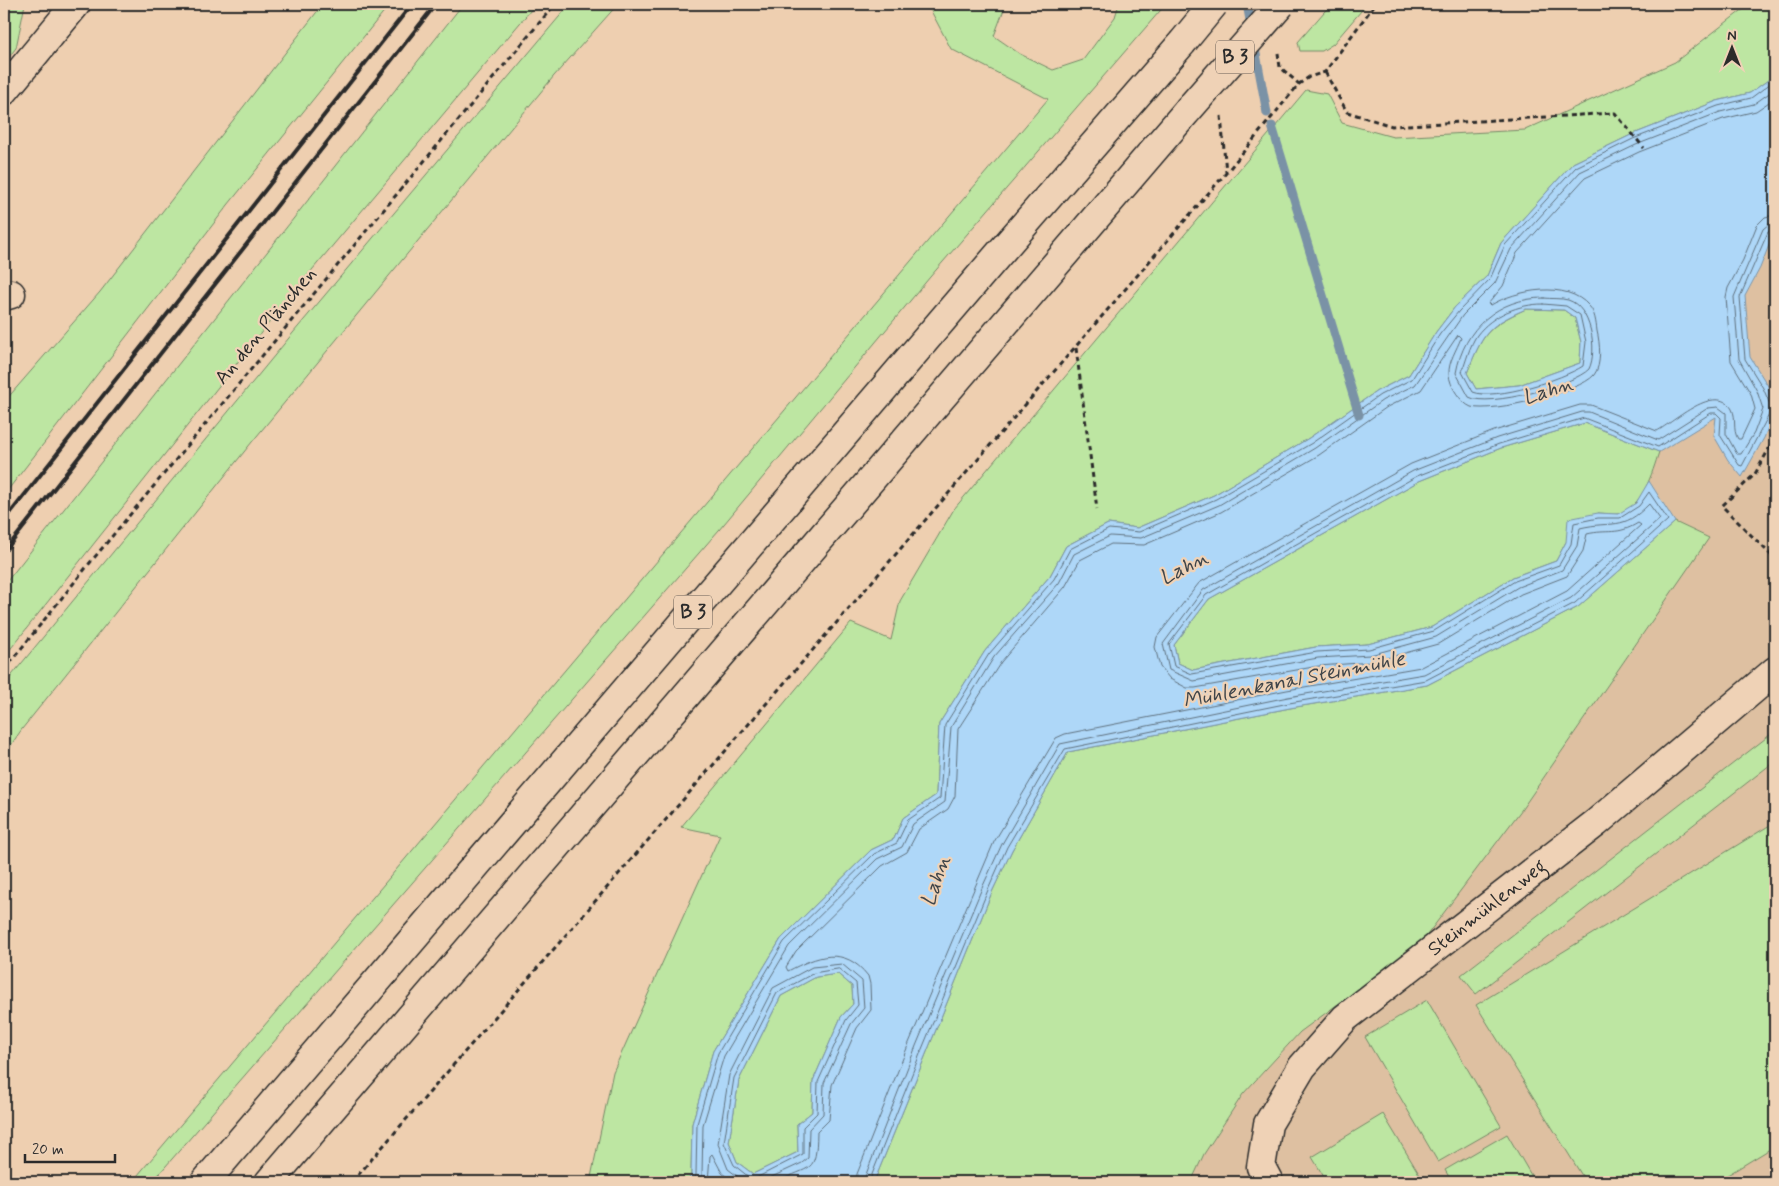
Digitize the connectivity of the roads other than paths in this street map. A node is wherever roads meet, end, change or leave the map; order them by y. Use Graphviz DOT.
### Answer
graph roads {
  1 [pos="76,4"];
  2 [pos="1214,4"];
  3 [pos="1281,4"];
  4 [pos="4,91"];
  5 [pos="1775,671"];
  6 [pos="205,1182"];
  7 [pos="269,1182"];
  8 [pos="1268,1182"];
  1 -- 4 [label="main road"];
  2 -- 6 [label="main road, B 3, bridge"];
  3 -- 7 [label="main road, B 3, bridge"];
  5 -- 8 [label="main road, Steinmühlenweg"];
}
